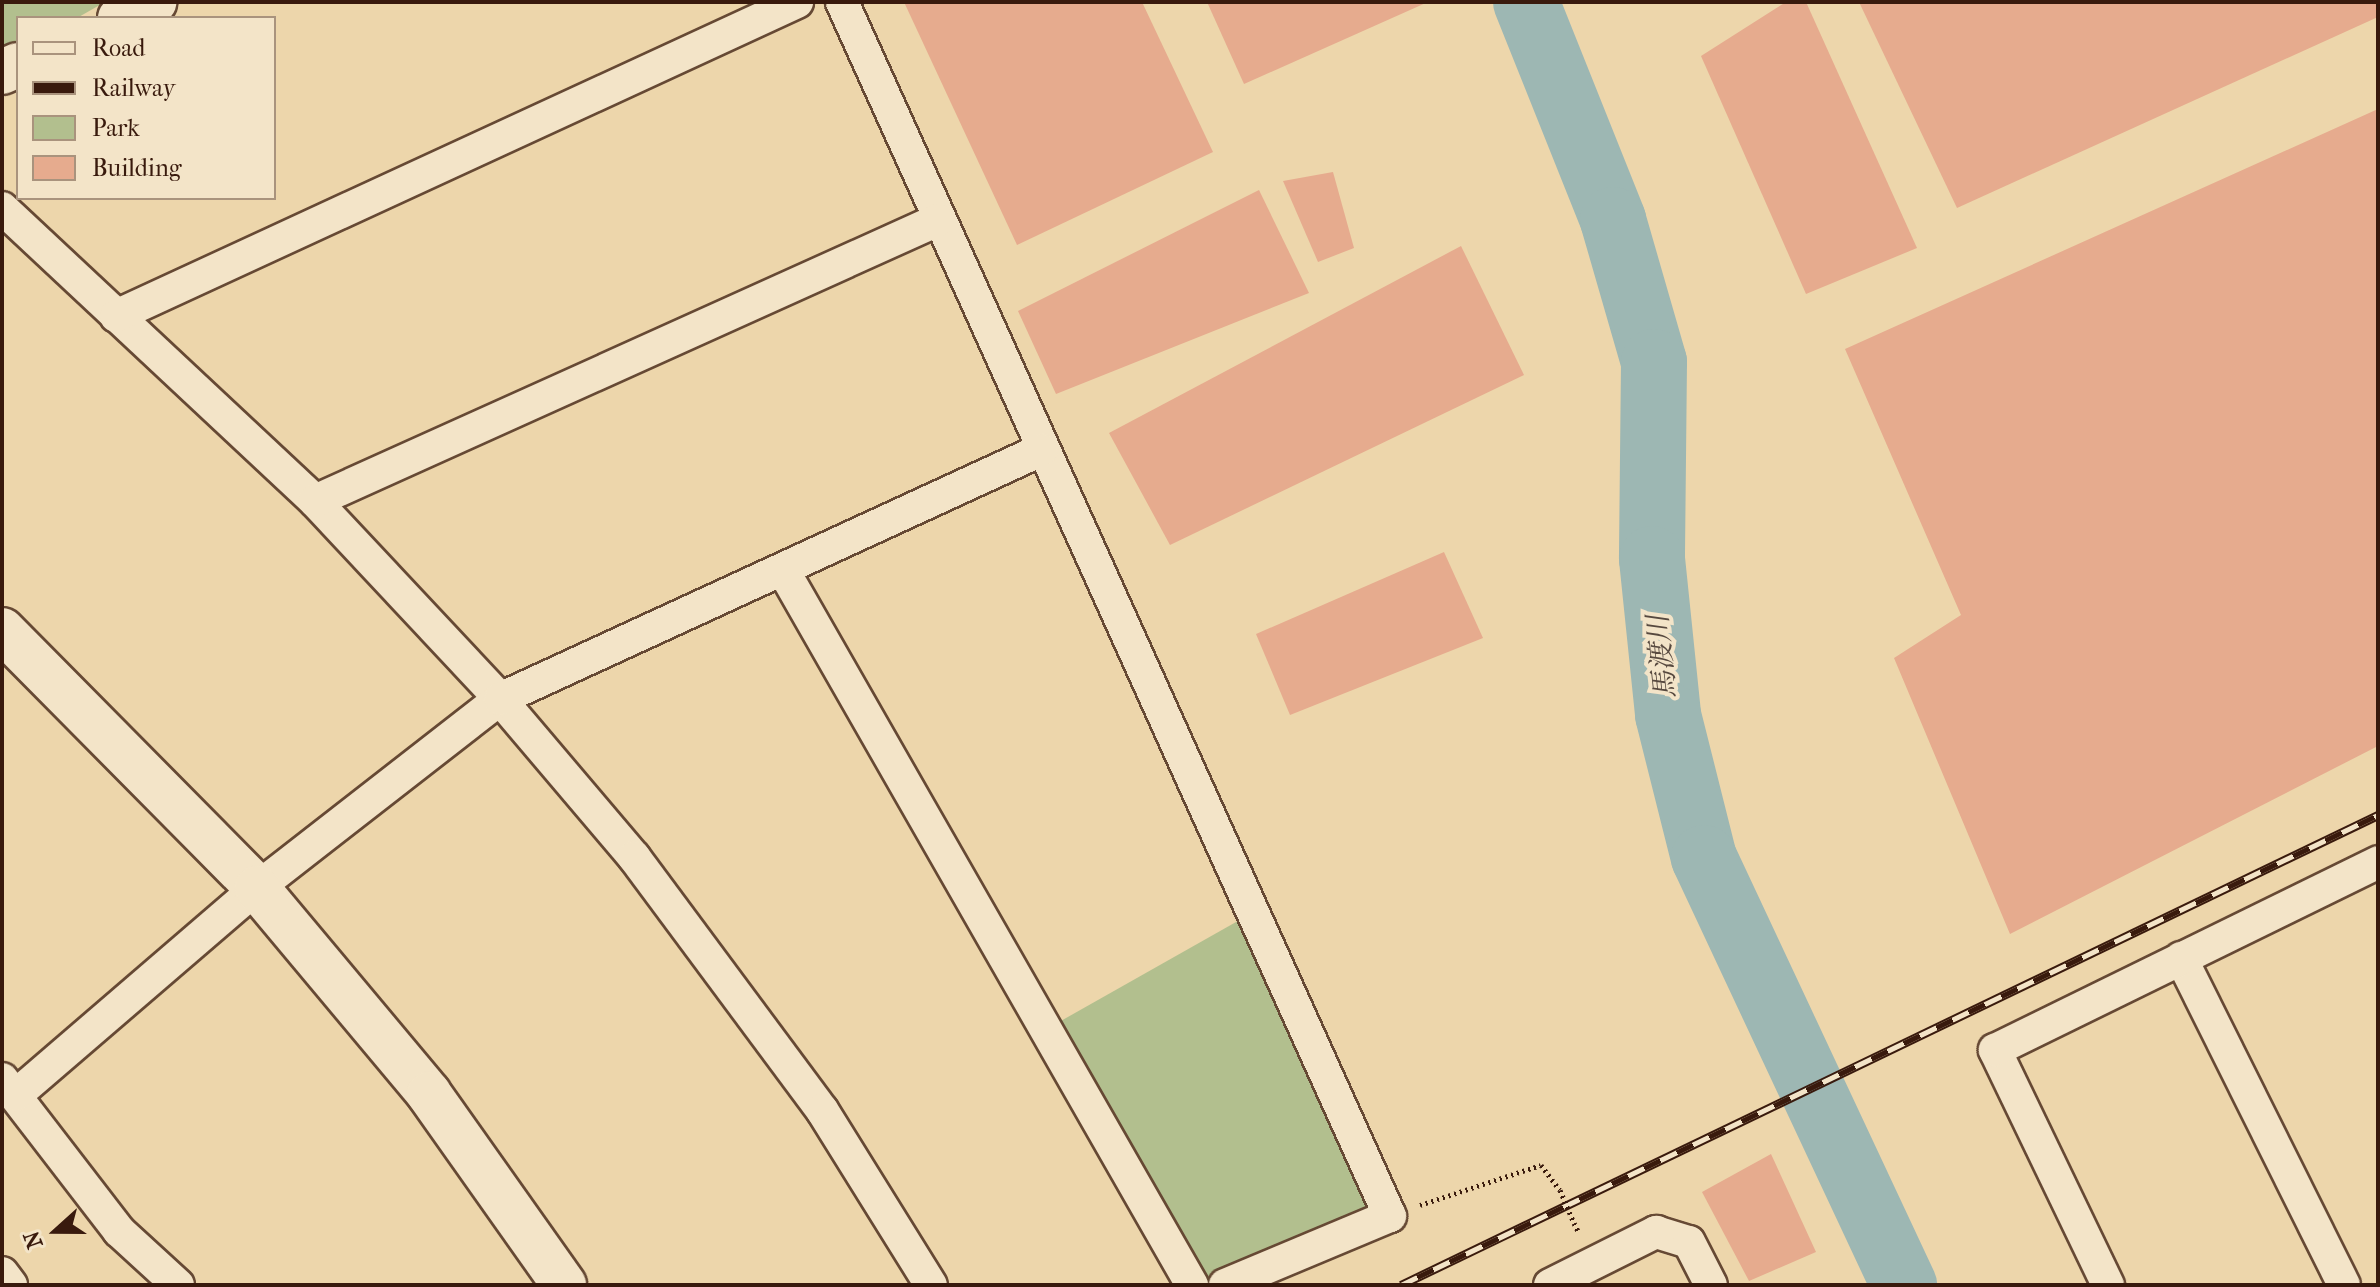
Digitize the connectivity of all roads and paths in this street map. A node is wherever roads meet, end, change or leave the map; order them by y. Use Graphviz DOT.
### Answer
graph roads {
  1 [pos="155,2"];
  2 [pos="797,2"];
  3 [pos="842,2"];
  4 [pos="124,16"];
  5 [pos="2,208"];
  6 [pos="938,220"];
  7 [pos="116,316"];
  8 [pos="1041,450"];
  9 [pos="315,501"];
  10 [pos="783,570"];
  11 [pos="2,630"];
  12 [pos="500,699"];
  13 [pos="2378,863"];
  14 [pos="257,888"];
  15 [pos="2181,958"];
  16 [pos="9,1087"];
  17 [pos="1390,1216"];
  18 [pos="1574,1223"];
  19 [pos="2,1273"];
  20 [pos="11,1285"];
  21 [pos="178,1285"];
  22 [pos="564,1285"];
  23 [pos="931,1285"];
  24 [pos="1192,1285"];
  25 [pos="1225,1285"];
  26 [pos="1550,1285"];
  27 [pos="1711,1285"];
  28 [pos="2108,1285"];
  29 [pos="2344,1285"];
  1 -- 4 [label="street"];
  2 -- 7 [label="street"];
  3 -- 6 [label="street"];
  5 -- 7 [label="street"];
  6 -- 8 [label="street"];
  6 -- 9 [label="street"];
  7 -- 9 [label="street"];
  8 -- 10 [label="street"];
  8 -- 17 [label="street"];
  9 -- 12 [label="street"];
  10 -- 12 [label="street"];
  10 -- 24 [label="street"];
  11 -- 14 [label="street"];
  12 -- 14 [label="street"];
  12 -- 23 [label="street"];
  13 -- 15 [label="street"];
  14 -- 16 [label="street"];
  14 -- 22 [label="street"];
  15 -- 28 [label="street"];
  15 -- 29 [label="street"];
  16 -- 21 [label="street"];
  17 -- 18 [label="path, bridge"];
  17 -- 25 [label="street"];
  19 -- 20 [label="street"];
  26 -- 27 [label="street"];
}
